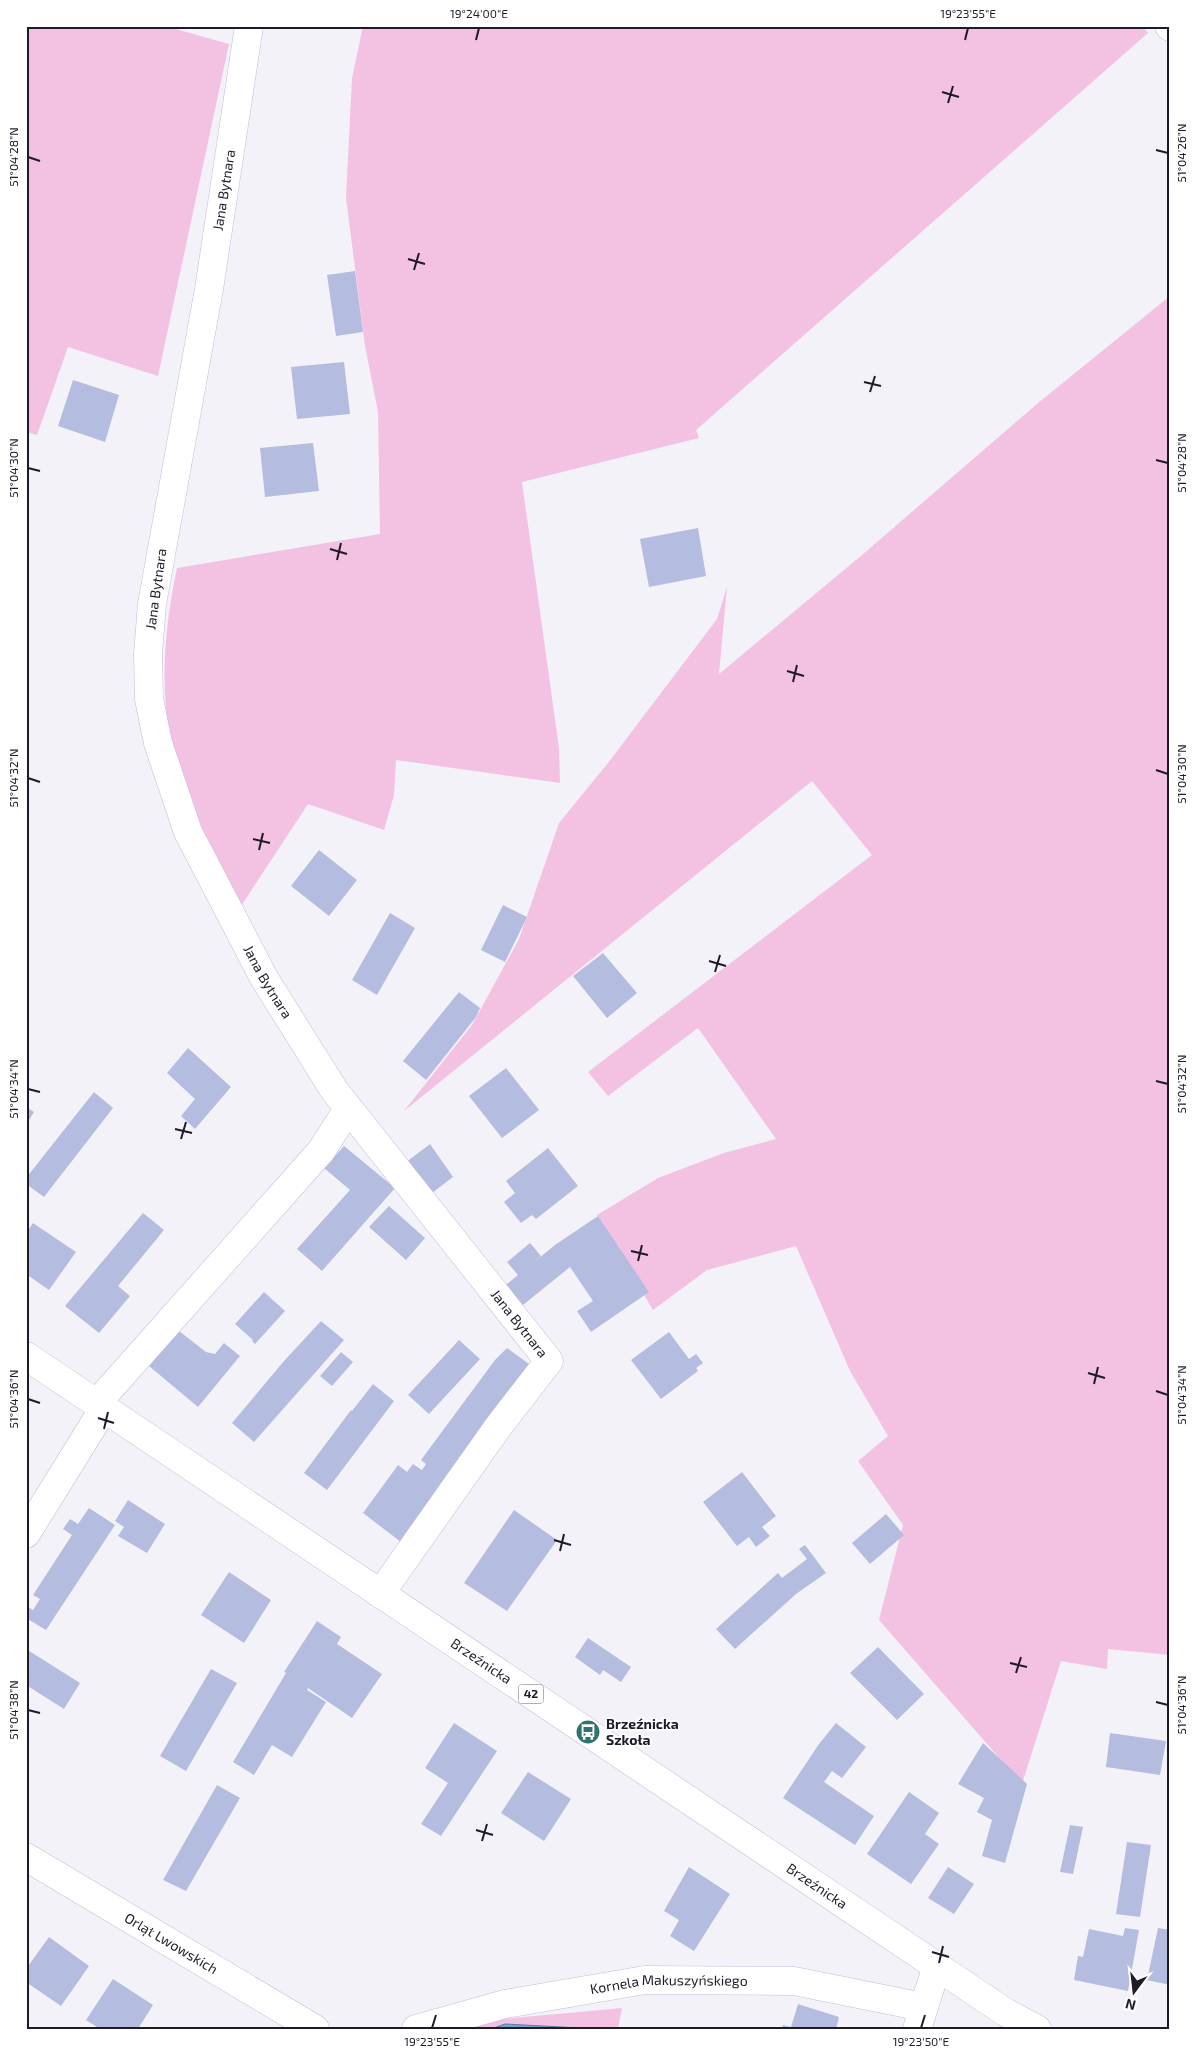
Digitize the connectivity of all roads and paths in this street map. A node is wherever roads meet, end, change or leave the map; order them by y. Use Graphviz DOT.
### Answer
graph roads {
  1 [pos="249,26"];
  2 [pos="348,1109"];
  3 [pos="26,1356"];
  4 [pos="100,1405"];
  5 [pos="26,1534"];
  6 [pos="380,1594"];
  7 [pos="26,1857"];
  8 [pos="937,1966"];
  9 [pos="920,2018"];
  10 [pos="315,2029"];
  11 [pos="416,2029"];
  12 [pos="1037,2029"];
  1 -- 2 [label="street, Jana Bytnara"];
  2 -- 4 [label="street"];
  2 -- 6 [label="street, Jana Bytnara"];
  3 -- 4 [label="street, Brzeźnicka / 42"];
  4 -- 5 [label="street"];
  4 -- 6 [label="street, Brzeźnicka / 42"];
  6 -- 8 [label="street, Brzeźnicka / 42"];
  7 -- 10 [label="street, Orląt Lwowskich"];
  8 -- 9 [label="street"];
  8 -- 12 [label="street, Brzeźnicka / 42"];
  9 -- 11 [label="street, Kornela Makuszyńskiego"];
}
